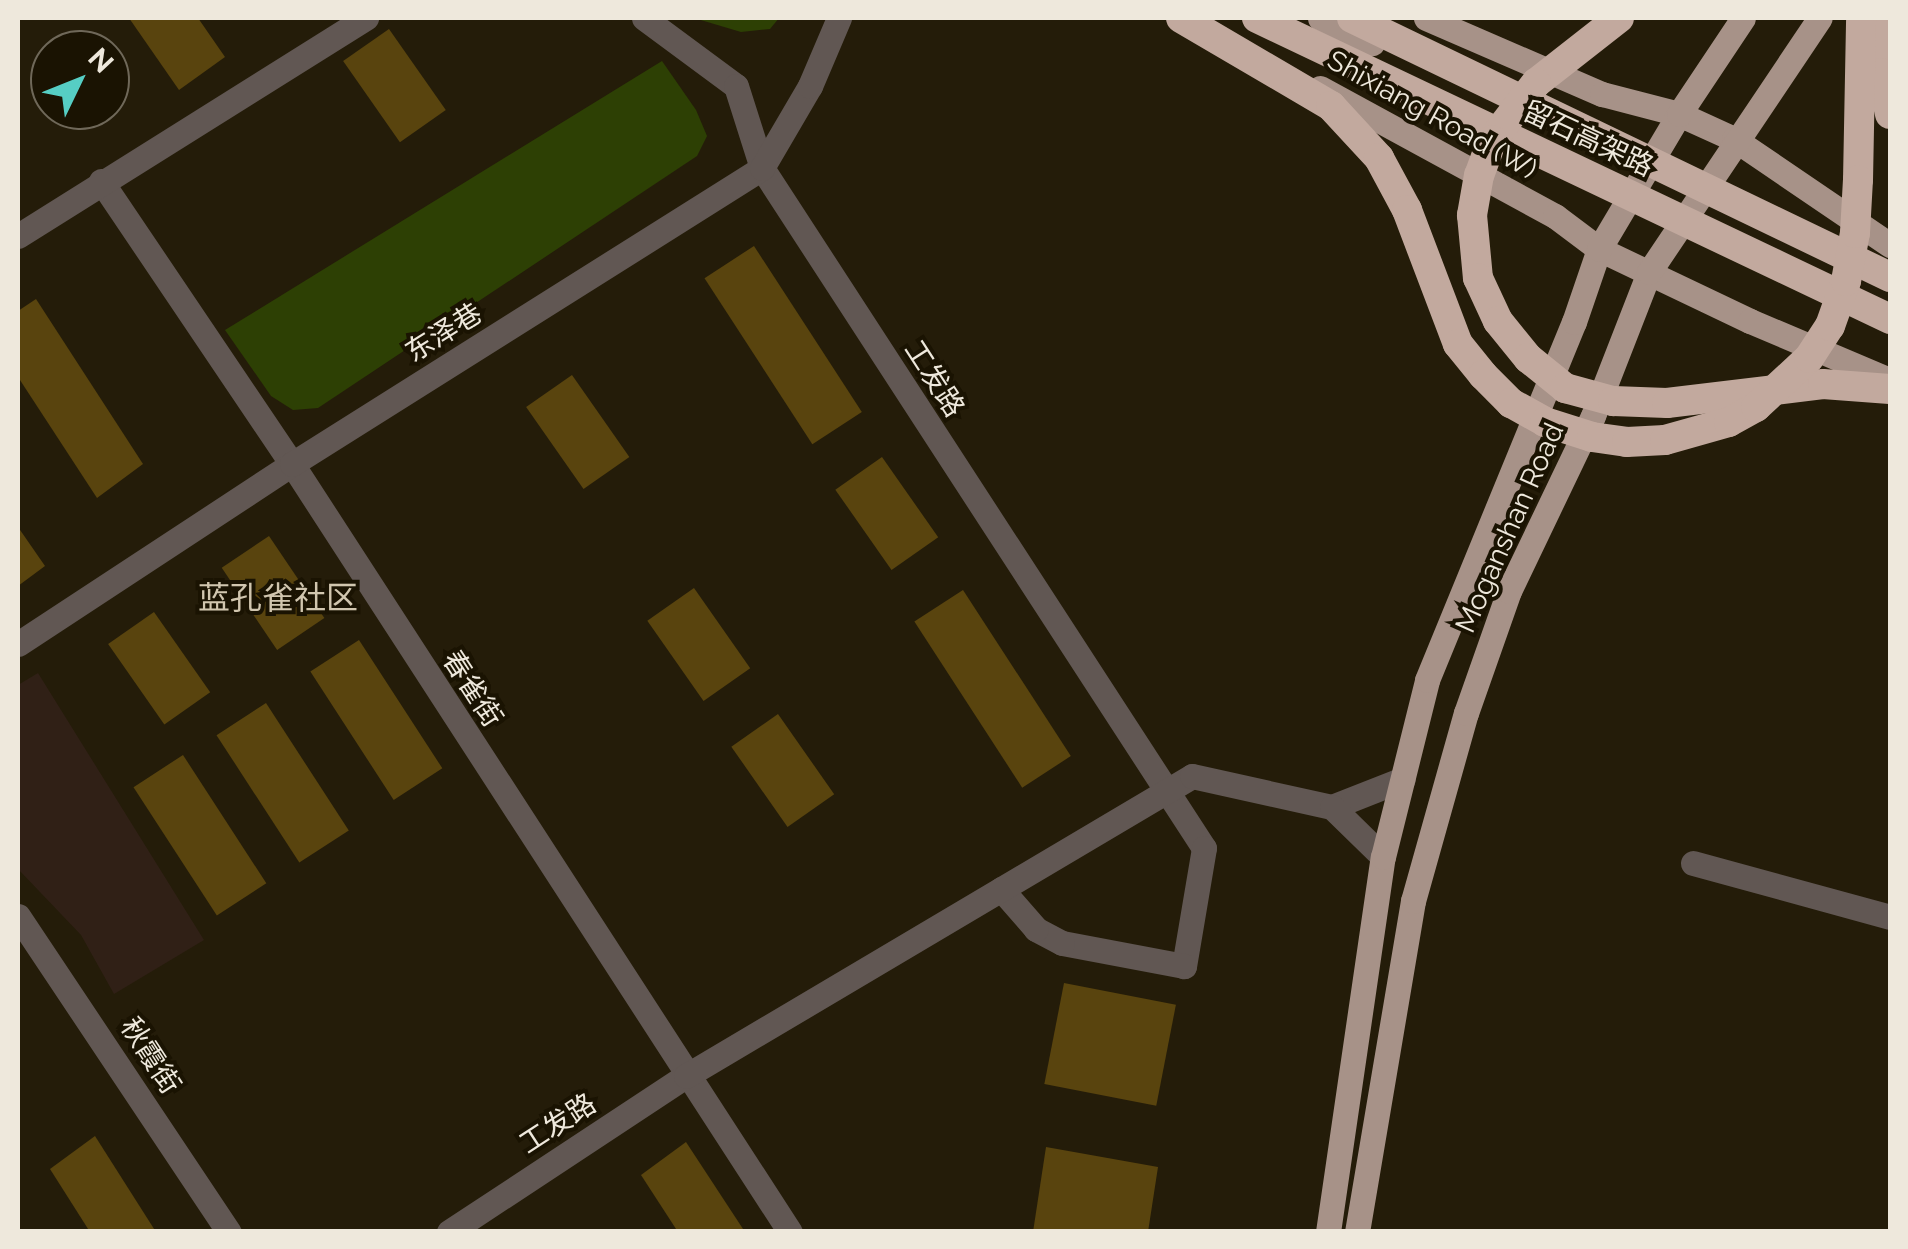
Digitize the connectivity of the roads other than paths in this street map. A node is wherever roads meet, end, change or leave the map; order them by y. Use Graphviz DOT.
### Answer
graph roads {
  1 [pos="366,18"];
  2 [pos="644,18"];
  3 [pos="839,18"];
  4 [pos="1181,18"];
  5 [pos="1257,18"];
  6 [pos="1265,18"];
  7 [pos="1320,18"];
  8 [pos="1352,18"];
  9 [pos="1426,18"];
  10 [pos="1619,18"];
  11 [pos="1743,18"];
  12 [pos="1820,18"];
  13 [pos="1860,18"];
  14 [pos="1878,18"];
  15 [pos="1679,114"];
  16 [pos="1890,114"];
  17 [pos="1734,139"];
  18 [pos="762,168"];
  19 [pos="101,182"];
  20 [pos="18,236"];
  21 [pos="1890,245"];
  22 [pos="1599,249"];
  23 [pos="1649,272"];
  24 [pos="1890,278"];
  25 [pos="1890,292"];
  26 [pos="1890,317"];
  27 [pos="1890,380"];
  28 [pos="1890,389"];
  29 [pos="292,464"];
  30 [pos="18,644"];
  31 [pos="1402,779"];
  32 [pos="1164,791"];
  33 [pos="1332,807"];
  34 [pos="1383,856"];
  35 [pos="1692,863"];
  36 [pos="1001,888"];
  37 [pos="18,916"];
  38 [pos="1890,917"];
  39 [pos="686,1076"];
  40 [pos="229,1232"];
  41 [pos="449,1232"];
  42 [pos="790,1232"];
  43 [pos="1328,1232"];
  44 [pos="1356,1232"];
  1 -- 19 [label="street"];
  2 -- 18 [label="street, 工发路"];
  3 -- 18 [label="street, 东泽巷"];
  4 -- 13 [label="highway, bridge"];
  4 -- 22 [label="main road, Shixiang Road (W)"];
  5 -- 26 [label="highway, 留石高架路, bridge"];
  6 -- 26 [label="main road, bridge"];
  7 -- 25 [label="main road, bridge"];
  8 -- 24 [label="highway, 留石高架路, bridge"];
  9 -- 15 [label="main road"];
  10 -- 28 [label="highway, bridge"];
  11 -- 15 [label="main road, Moganshan Road"];
  12 -- 17 [label="main road, Moganshan Road"];
  14 -- 16 [label="highway"];
  15 -- 17 [label="main road"];
  15 -- 22 [label="main road, Moganshan Road"];
  17 -- 21 [label="main road"];
  17 -- 23 [label="main road, Moganshan Road"];
  18 -- 29 [label="street, 东泽巷"];
  18 -- 32 [label="street, 工发路"];
  19 -- 20 [label="street"];
  19 -- 29 [label="street, 春雀街"];
  22 -- 23 [label="main road, Shixiang Road (W)"];
  22 -- 31 [label="main road, Moganshan Road"];
  23 -- 27 [label="main road, Shixiang Road (W)"];
  23 -- 44 [label="main road, Moganshan Road"];
  29 -- 30 [label="street, 东泽巷"];
  29 -- 39 [label="street, 春雀街"];
  31 -- 33 [label="street"];
  31 -- 34 [label="main road, Moganshan Road"];
  32 -- 33 [label="street, 工发路"];
  32 -- 36 [label="street, 工发路"];
  32 -- 36 [label="street"];
  33 -- 34 [label="street"];
  34 -- 43 [label="main road, Moganshan Road"];
  35 -- 38 [label="street"];
  36 -- 39 [label="street, 工发路"];
  37 -- 40 [label="street, 秋霞街"];
  39 -- 41 [label="street, 工发路"];
  39 -- 42 [label="street, 春雀街"];
}
